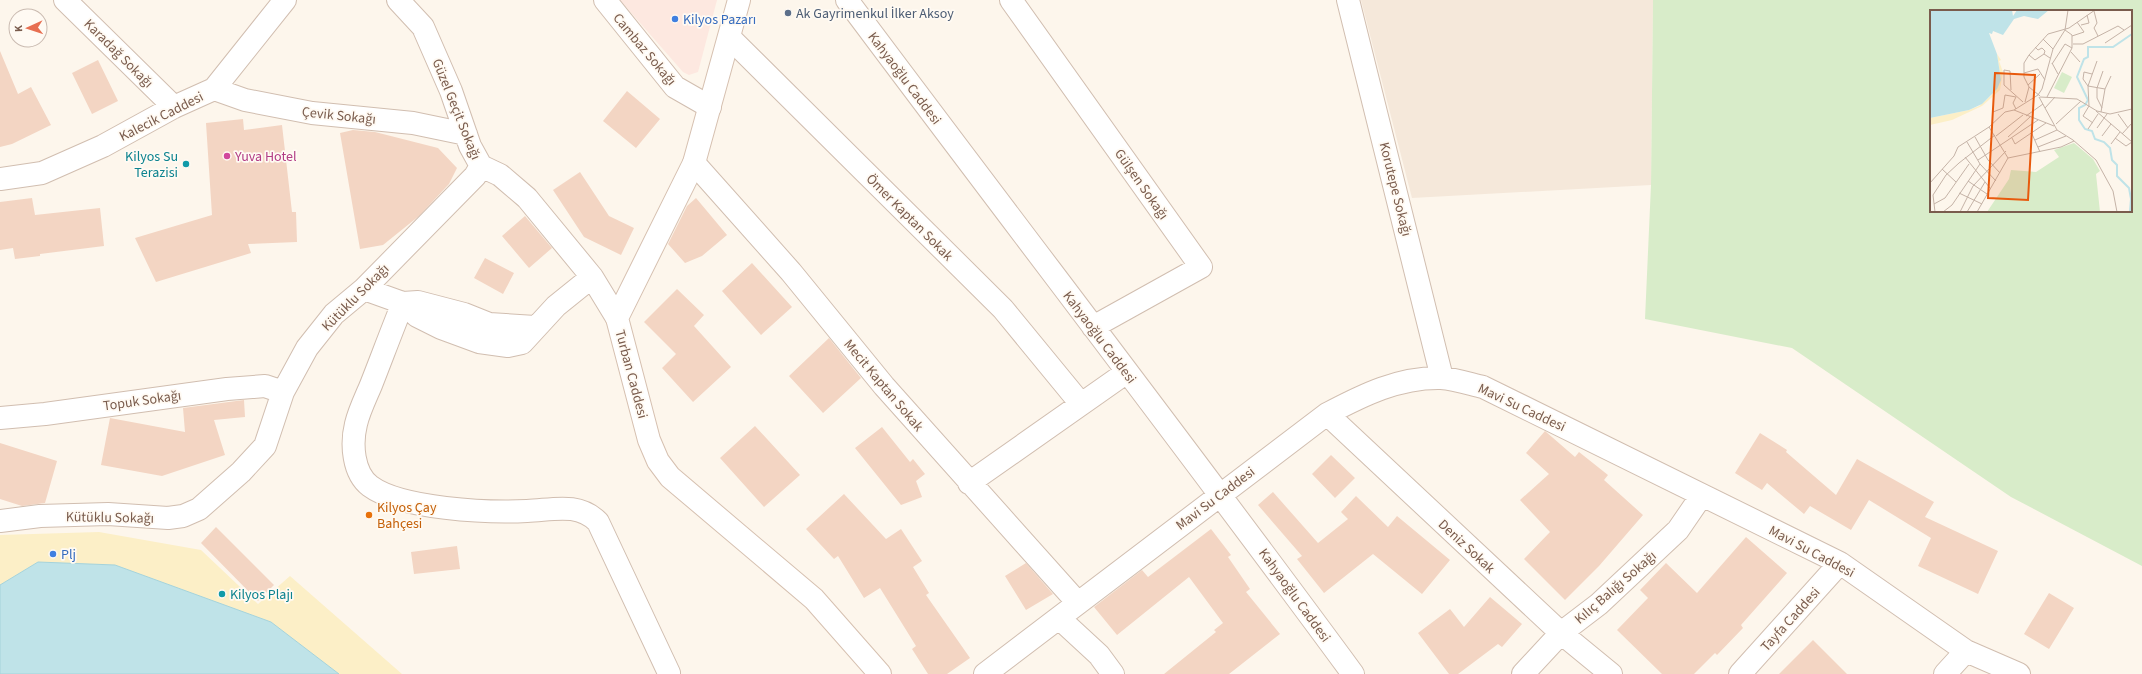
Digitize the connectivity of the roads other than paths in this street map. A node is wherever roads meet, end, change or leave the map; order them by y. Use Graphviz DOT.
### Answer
graph roads {
  1 [pos="66,0"];
  2 [pos="285,0"];
  3 [pos="398,0"];
  4 [pos="605,0"];
  5 [pos="740,0"];
  6 [pos="846,0"];
  7 [pos="1011,0"];
  8 [pos="1348,0"];
  9 [pos="730,38"];
  10 [pos="214,89"];
  11 [pos="174,107"];
  12 [pos="710,107"];
  13 [pos="466,134"];
  14 [pos="694,163"];
  15 [pos="481,166"];
  16 [pos="0,179"];
  17 [pos="592,277"];
  18 [pos="364,289"];
  19 [pos="403,303"];
  20 [pos="617,318"];
  21 [pos="1092,327"];
  22 [pos="1127,372"];
  23 [pos="1442,378"];
  24 [pos="283,392"];
  25 [pos="1081,404"];
  26 [pos="1327,414"];
  27 [pos="0,418"];
  28 [pos="969,483"];
  29 [pos="1220,493"];
  30 [pos="1702,495"];
  31 [pos="0,521"];
  32 [pos="1840,563"];
  33 [pos="1078,603"];
  34 [pos="1060,619"];
  35 [pos="1561,633"];
  36 [pos="1966,651"];
  37 [pos="669,673"];
  38 [pos="880,674"];
  39 [pos="985,674"];
  40 [pos="1113,674"];
  41 [pos="1353,674"];
  42 [pos="1523,674"];
  43 [pos="1611,674"];
  44 [pos="1740,674"];
  45 [pos="1945,674"];
  46 [pos="2019,674"];
  1 -- 11 [label="street, Karadağ Sokağı"];
  2 -- 10 [label="street, Kalecik Caddesi"];
  3 -- 13 [label="street, Güzel Geçit Sokağı"];
  4 -- 12 [label="street, Cambaz Sokağı"];
  5 -- 9 [label="street, Turban Caddesi"];
  6 -- 21 [label="street, Kahyaoğlu Caddesi"];
  7 -- 21 [label="street, Gülşen Sokağı"];
  8 -- 23 [label="street, Korutepe Sokağı"];
  9 -- 12 [label="street, Turban Caddesi"];
  9 -- 25 [label="street, Ömer Kaptan Sokak"];
  10 -- 11 [label="street, Kalecik Caddesi"];
  10 -- 13 [label="street, Çevik Sokağı"];
  11 -- 16 [label="street, Kalecik Caddesi"];
  12 -- 14 [label="street, Turban Caddesi"];
  13 -- 15 [label="street, Güzel Geçit Sokağı"];
  14 -- 20 [label="street, Turban Caddesi"];
  14 -- 28 [label="street, Mecit Kaptan Sokak"];
  15 -- 17 [label="street, Güzel Geçit Sokağı"];
  15 -- 18 [label="street, Kütüklu Sokağı"];
  17 -- 19 [label="street"];
  17 -- 20 [label="street, Güzel Geçit Sokağı"];
  18 -- 19 [label="street"];
  18 -- 24 [label="street, Kütüklu Sokağı"];
  19 -- 37 [label="street"];
  20 -- 38 [label="street, Turban Caddesi"];
  21 -- 22 [label="street, Kahyaoğlu Caddesi"];
  22 -- 25 [label="street"];
  22 -- 29 [label="street, Kahyaoğlu Caddesi"];
  23 -- 26 [label="street, Mavi Su Caddesi"];
  23 -- 30 [label="street, Mavi Su Caddesi"];
  24 -- 27 [label="street, Topuk Sokağı"];
  24 -- 31 [label="street, Kütüklu Sokağı"];
  25 -- 28 [label="street"];
  26 -- 29 [label="street, Mavi Su Caddesi"];
  26 -- 35 [label="street, Deniz Sokak"];
  28 -- 33 [label="street, Mecit Kaptan Sokak"];
  29 -- 33 [label="street, Mavi Su Caddesi"];
  29 -- 41 [label="street, Kahyaoğlu Caddesi"];
  30 -- 32 [label="street, Mavi Su Caddesi"];
  30 -- 35 [label="street, Kılıç Balığı Sokağı"];
  32 -- 36 [label="street, Mavi Su Caddesi"];
  32 -- 44 [label="street, Tayfa Caddesi"];
  33 -- 34 [label="street, Mavi Su Caddesi"];
  34 -- 39 [label="street, Mavi Su Caddesi"];
  34 -- 40 [label="street"];
  35 -- 42 [label="street, Kılıç Balığı Sokağı"];
  35 -- 43 [label="street, Deniz Sokak"];
  36 -- 45 [label="street"];
  36 -- 46 [label="street, Mavi Su Caddesi"];
}
